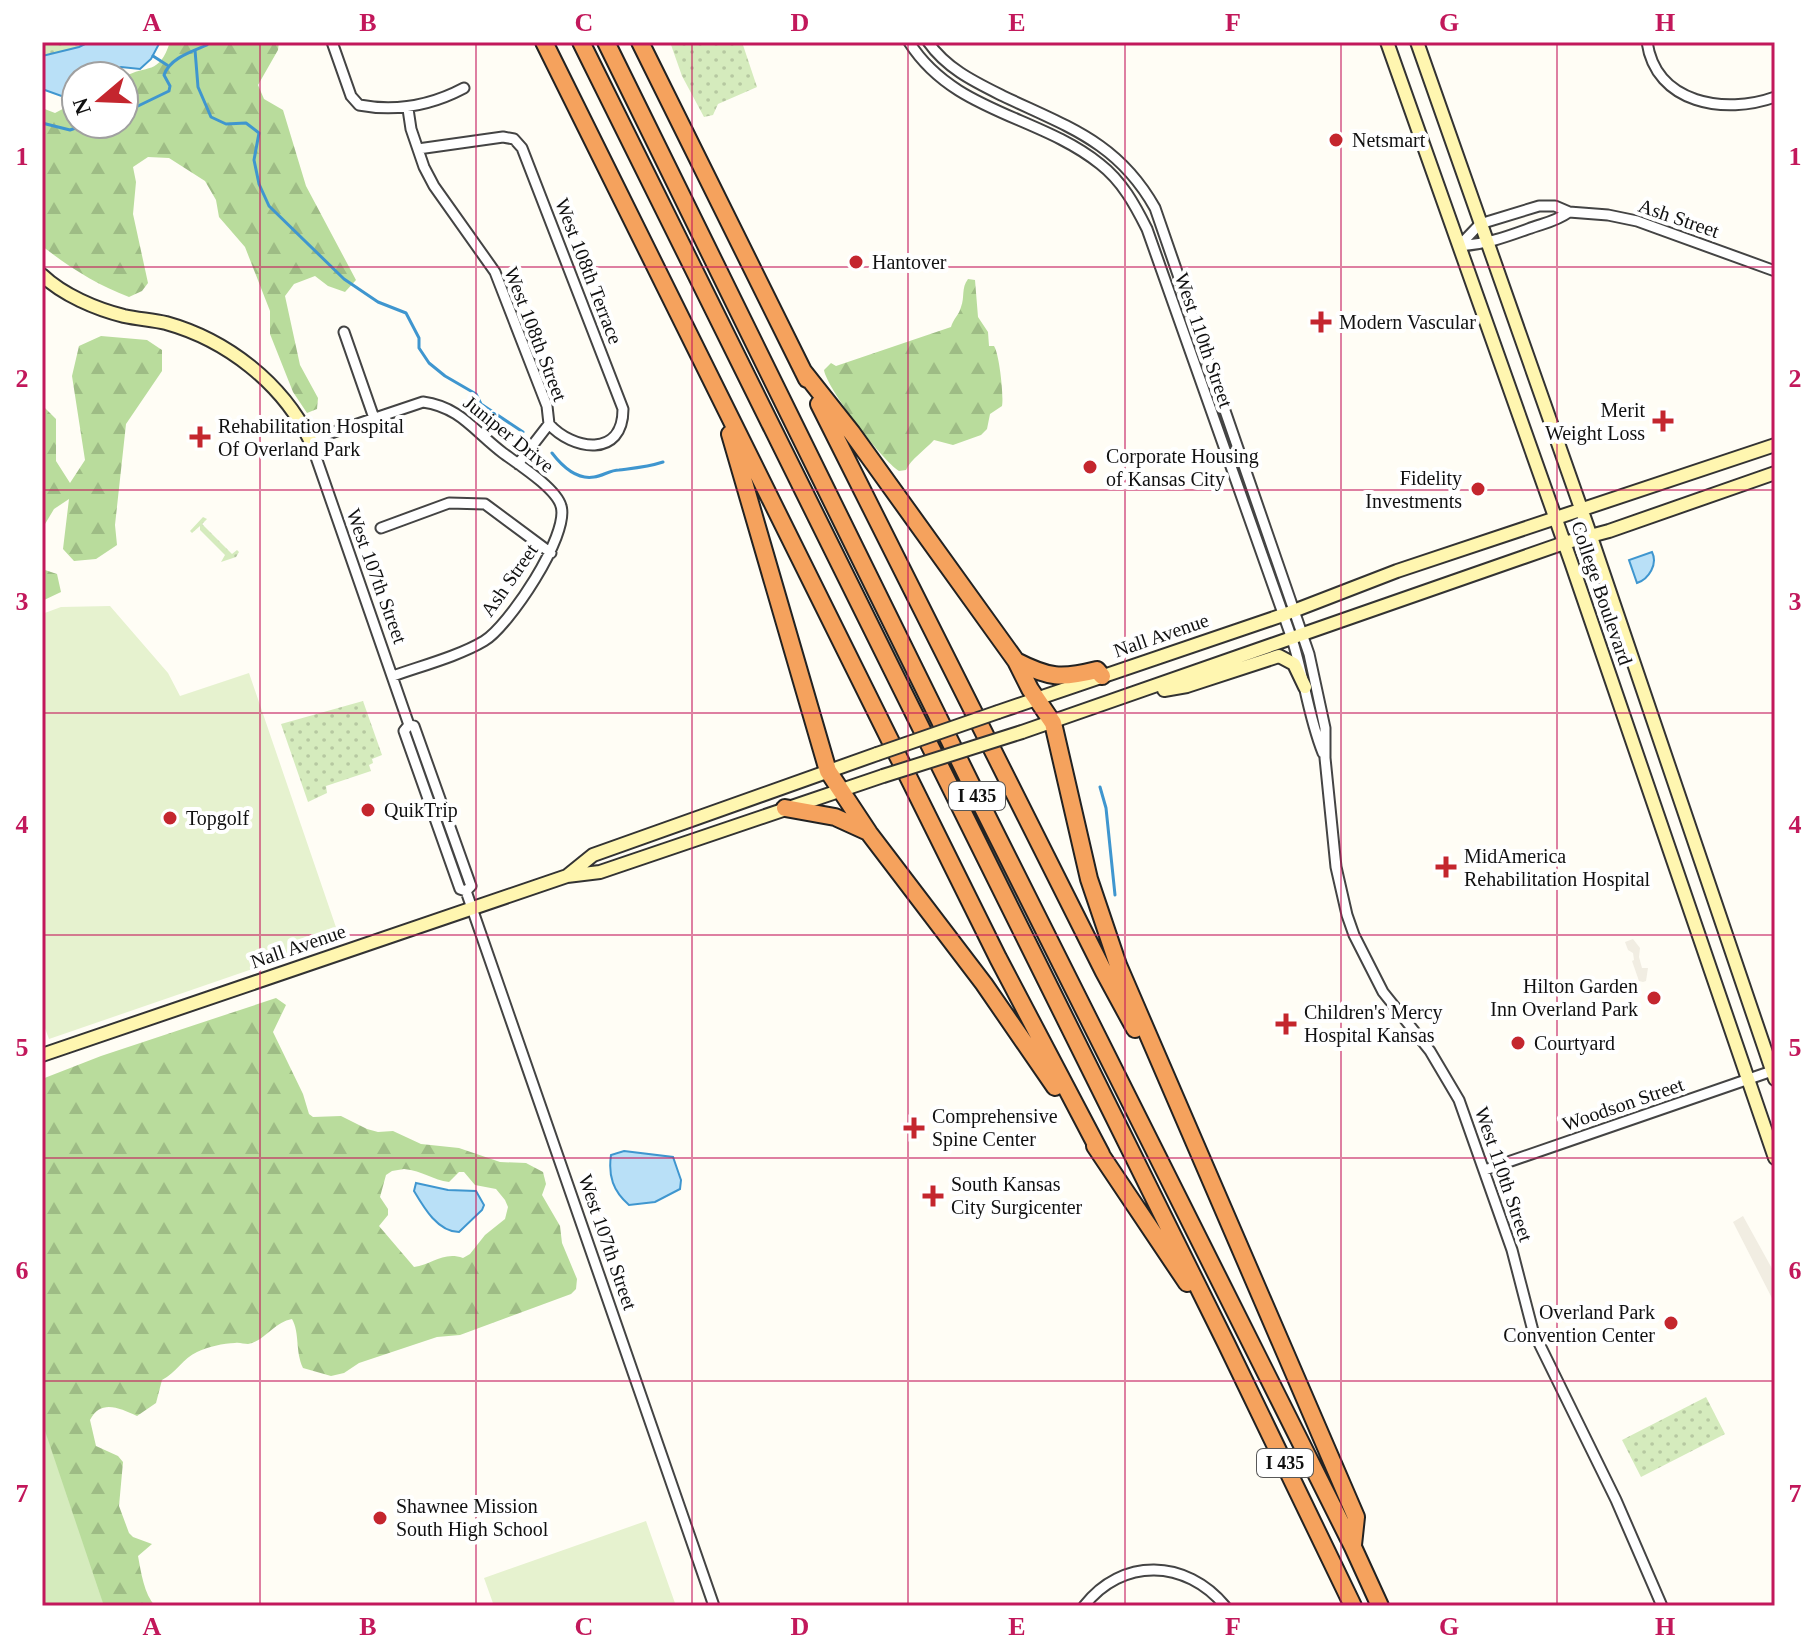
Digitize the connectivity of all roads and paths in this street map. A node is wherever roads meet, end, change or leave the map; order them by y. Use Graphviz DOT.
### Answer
graph roads {
  1 [pos="332,42"];
  2 [pos="535,42"];
  3 [pos="544,42"];
  4 [pos="581,42"];
  5 [pos="606,42"];
  6 [pos="641,42"];
  7 [pos="909,42"];
  8 [pos="928,42"];
  9 [pos="1387,42"];
  10 [pos="1417,42"];
  11 [pos="1647,42"];
  12 [pos="554,67"];
  13 [pos="464,88"];
  14 [pos="1775,97"];
  15 [pos="408,109"];
  16 [pos="418,149"];
  17 [pos="1569,212"];
  18 [pos="1480,224"];
  19 [pos="1487,244"];
  20 [pos="1459,246"];
  21 [pos="1775,271"];
  22 [pos="42,275"];
  23 [pos="344,332"];
  24 [pos="803,371"];
  25 [pos="717,394"];
  26 [pos="374,418"];
  27 [pos="549,424"];
  28 [pos="310,440"];
  29 [pos="1775,445"];
  30 [pos="518,464"];
  31 [pos="1775,473"];
  32 [pos="1581,510"];
  33 [pos="1555,518"];
  34 [pos="381,528"];
  35 [pos="558,533"];
  36 [pos="1590,534"];
  37 [pos="1564,543"];
  38 [pos="551,553"];
  39 [pos="1289,613"];
  40 [pos="1297,637"];
  41 [pos="1016,661"];
  42 [pos="393,676"];
  43 [pos="1102,676"];
  44 [pos="1305,687"];
  45 [pos="1137,693"];
  46 [pos="1037,699"];
  47 [pos="1053,723"];
  48 [pos="1325,758"];
  49 [pos="828,771"];
  50 [pos="840,789"];
  51 [pos="785,808"];
  52 [pos="869,833"];
  53 [pos="567,876"];
  54 [pos="472,908"];
  55 [pos="42,1055"];
  56 [pos="1774,1075"];
  57 [pos="1748,1079"];
  58 [pos="1178,1108"];
  59 [pos="1101,1154"];
  60 [pos="1775,1158"];
  61 [pos="1485,1170"];
  62 [pos="1226,1343"];
  63 [pos="1353,1547"];
  64 [pos="714,1606"];
  65 [pos="1084,1606"];
  66 [pos="1225,1606"];
  67 [pos="1353,1606"];
  68 [pos="1380,1606"];
  69 [pos="1662,1606"];
  1 -- 15 [label="street"];
  2 -- 12 [label="highway"];
  3 -- 12 [label="highway"];
  4 -- 62 [label="highway, I 435"];
  5 -- 63 [label="highway, I 435"];
  6 -- 24 [label="highway"];
  7 -- 39 [label="street, West 110th Street"];
  8 -- 39 [label="street, West 110th Street"];
  9 -- 20 [label="main road, College Boulevard"];
  10 -- 18 [label="main road, College Boulevard"];
  11 -- 14 [label="street"];
  12 -- 25 [label="highway"];
  13 -- 15 [label="street"];
  15 -- 16 [label="street, West 108th Street"];
  16 -- 27 [label="street, West 108th Street"];
  16 -- 27 [label="street, West 108th Terrace"];
  17 -- 18 [label="street, Ash Street"];
  17 -- 19 [label="street, Ash Street"];
  17 -- 21 [label="street, Ash Street"];
  18 -- 19 [label="main road, College Boulevard"];
  18 -- 20 [label="street, Ash Street"];
  19 -- 20 [label="street, Ash Street"];
  19 -- 32 [label="main road, College Boulevard"];
  20 -- 33 [label="main road, College Boulevard"];
  22 -- 28 [label="main road"];
  23 -- 26 [label="street"];
  24 -- 41 [label="highway"];
  24 -- 58 [label="highway"];
  25 -- 49 [label="highway"];
  25 -- 59 [label="highway"];
  26 -- 28 [label="street, Juniper Drive"];
  26 -- 30 [label="street, Juniper Drive"];
  27 -- 30 [label="street, West 108th Street"];
  28 -- 42 [label="street, West 107th Street"];
  29 -- 32 [label="main road, Nall Avenue"];
  30 -- 35 [label="street, Juniper Drive"];
  31 -- 36 [label="main road, Nall Avenue"];
  32 -- 33 [label="main road, Nall Avenue"];
  32 -- 36 [label="main road, College Boulevard"];
  33 -- 37 [label="main road, College Boulevard"];
  33 -- 39 [label="main road, Nall Avenue"];
  34 -- 38 [label="street"];
  35 -- 38 [label="street, Ash Street"];
  36 -- 37 [label="main road, Nall Avenue"];
  36 -- 56 [label="main road, College Boulevard"];
  37 -- 40 [label="main road, Nall Avenue"];
  37 -- 57 [label="main road, College Boulevard"];
  38 -- 42 [label="street, Ash Street"];
  39 -- 40 [label="street, West 110th Street"];
  39 -- 43 [label="main road, Nall Avenue"];
  40 -- 44 [label="street, West 110th Street"];
  40 -- 45 [label="main road, Nall Avenue"];
  40 -- 48 [label="street, West 110th Street"];
  41 -- 43 [label="highway"];
  41 -- 46 [label="highway"];
  42 -- 54 [label="street, West 107th Street"];
  43 -- 46 [label="main road, Nall Avenue"];
  44 -- 45 [label="main road"];
  44 -- 48 [label="street, West 110th Street"];
  45 -- 47 [label="main road, Nall Avenue"];
  46 -- 47 [label="highway"];
  46 -- 49 [label="main road, Nall Avenue, bridge"];
  47 -- 50 [label="main road, Nall Avenue, bridge"];
  47 -- 58 [label="highway"];
  48 -- 61 [label="street, West 110th Street"];
  49 -- 50 [label="highway"];
  49 -- 53 [label="main road, Nall Avenue"];
  50 -- 51 [label="main road, Nall Avenue"];
  50 -- 52 [label="highway"];
  51 -- 52 [label="highway"];
  51 -- 53 [label="main road, Nall Avenue"];
  52 -- 59 [label="highway"];
  53 -- 54 [label="main road, Nall Avenue"];
  54 -- 55 [label="main road, Nall Avenue"];
  54 -- 64 [label="street, West 107th Street"];
  56 -- 57 [label="street, Woodson Street"];
  57 -- 60 [label="main road, College Boulevard"];
  57 -- 61 [label="street, Woodson Street"];
  58 -- 63 [label="highway"];
  59 -- 62 [label="highway"];
  61 -- 69 [label="street, West 110th Street"];
  62 -- 67 [label="highway, I 435"];
  63 -- 68 [label="highway, I 435"];
  65 -- 66 [label="street"];
}
